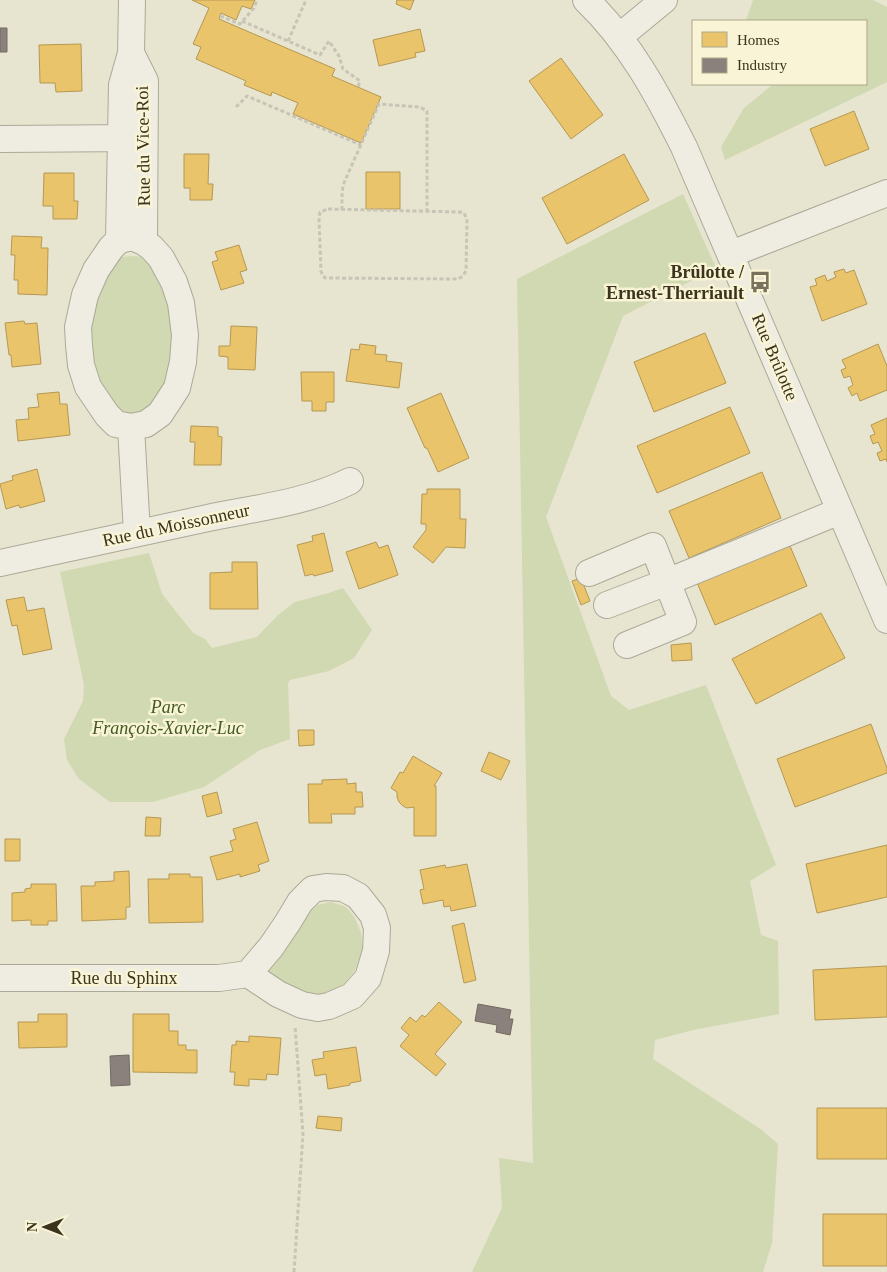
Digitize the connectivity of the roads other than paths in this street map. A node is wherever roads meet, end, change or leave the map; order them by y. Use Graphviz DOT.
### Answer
graph roads {
  1 [pos="132,0"];
  2 [pos="586,0"];
  3 [pos="664,0"];
  4 [pos="619,37"];
  5 [pos="133,138"];
  6 [pos="0,139"];
  7 [pos="887,193"];
  8 [pos="132,241"];
  9 [pos="731,254"];
  10 [pos="131,427"];
  11 [pos="350,481"];
  12 [pos="840,511"];
  13 [pos="137,533"];
  14 [pos="0,563"];
  15 [pos="589,573"];
  16 [pos="667,582"];
  17 [pos="607,605"];
  18 [pos="887,620"];
  19 [pos="627,645"];
  20 [pos="248,974"];
  21 [pos="0,978"];
  1 -- 5 [label="street, Rue du Vice-Roi"];
  2 -- 4 [label="street, Rue Brûlotte"];
  3 -- 4 [label="street"];
  4 -- 9 [label="street, Rue Brûlotte"];
  5 -- 6 [label="street"];
  5 -- 8 [label="street, Rue du Vice-Roi"];
  7 -- 9 [label="street"];
  8 -- 10 [label="street"];
  8 -- 10 [label="street"];
  9 -- 12 [label="street, Rue Brûlotte"];
  10 -- 13 [label="street"];
  11 -- 13 [label="street, Rue du Moissonneur"];
  12 -- 16 [label="street"];
  12 -- 18 [label="street, Rue Brûlotte"];
  13 -- 14 [label="street, Rue du Moissonneur"];
  15 -- 16 [label="street"];
  16 -- 17 [label="street"];
  16 -- 19 [label="street"];
  20 -- 20 [label="street"];
  20 -- 21 [label="street, Rue du Sphinx"];
}
